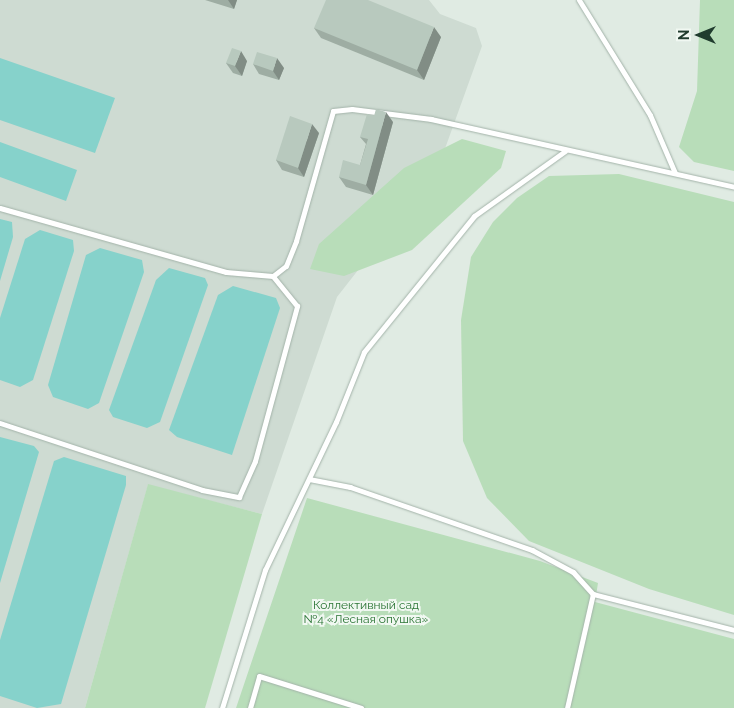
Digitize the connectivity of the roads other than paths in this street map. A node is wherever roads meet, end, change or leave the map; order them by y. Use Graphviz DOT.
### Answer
graph roads {
  1 [pos="579,0"];
  2 [pos="565,151"];
  3 [pos="675,173"];
  4 [pos="734,187"];
  5 [pos="0,208"];
  6 [pos="273,276"];
  7 [pos="0,423"];
  8 [pos="309,479"];
  9 [pos="593,594"];
  10 [pos="734,630"];
  11 [pos="222,708"];
  12 [pos="250,708"];
  13 [pos="361,708"];
  14 [pos="567,708"];
  1 -- 3 [label="lane"];
  2 -- 3 [label="lane"];
  2 -- 6 [label="lane"];
  2 -- 8 [label="lane"];
  3 -- 4 [label="lane"];
  5 -- 6 [label="lane"];
  6 -- 7 [label="lane"];
  8 -- 9 [label="lane"];
  8 -- 11 [label="lane"];
  9 -- 10 [label="lane"];
  9 -- 14 [label="lane"];
  12 -- 13 [label="lane"];
}
